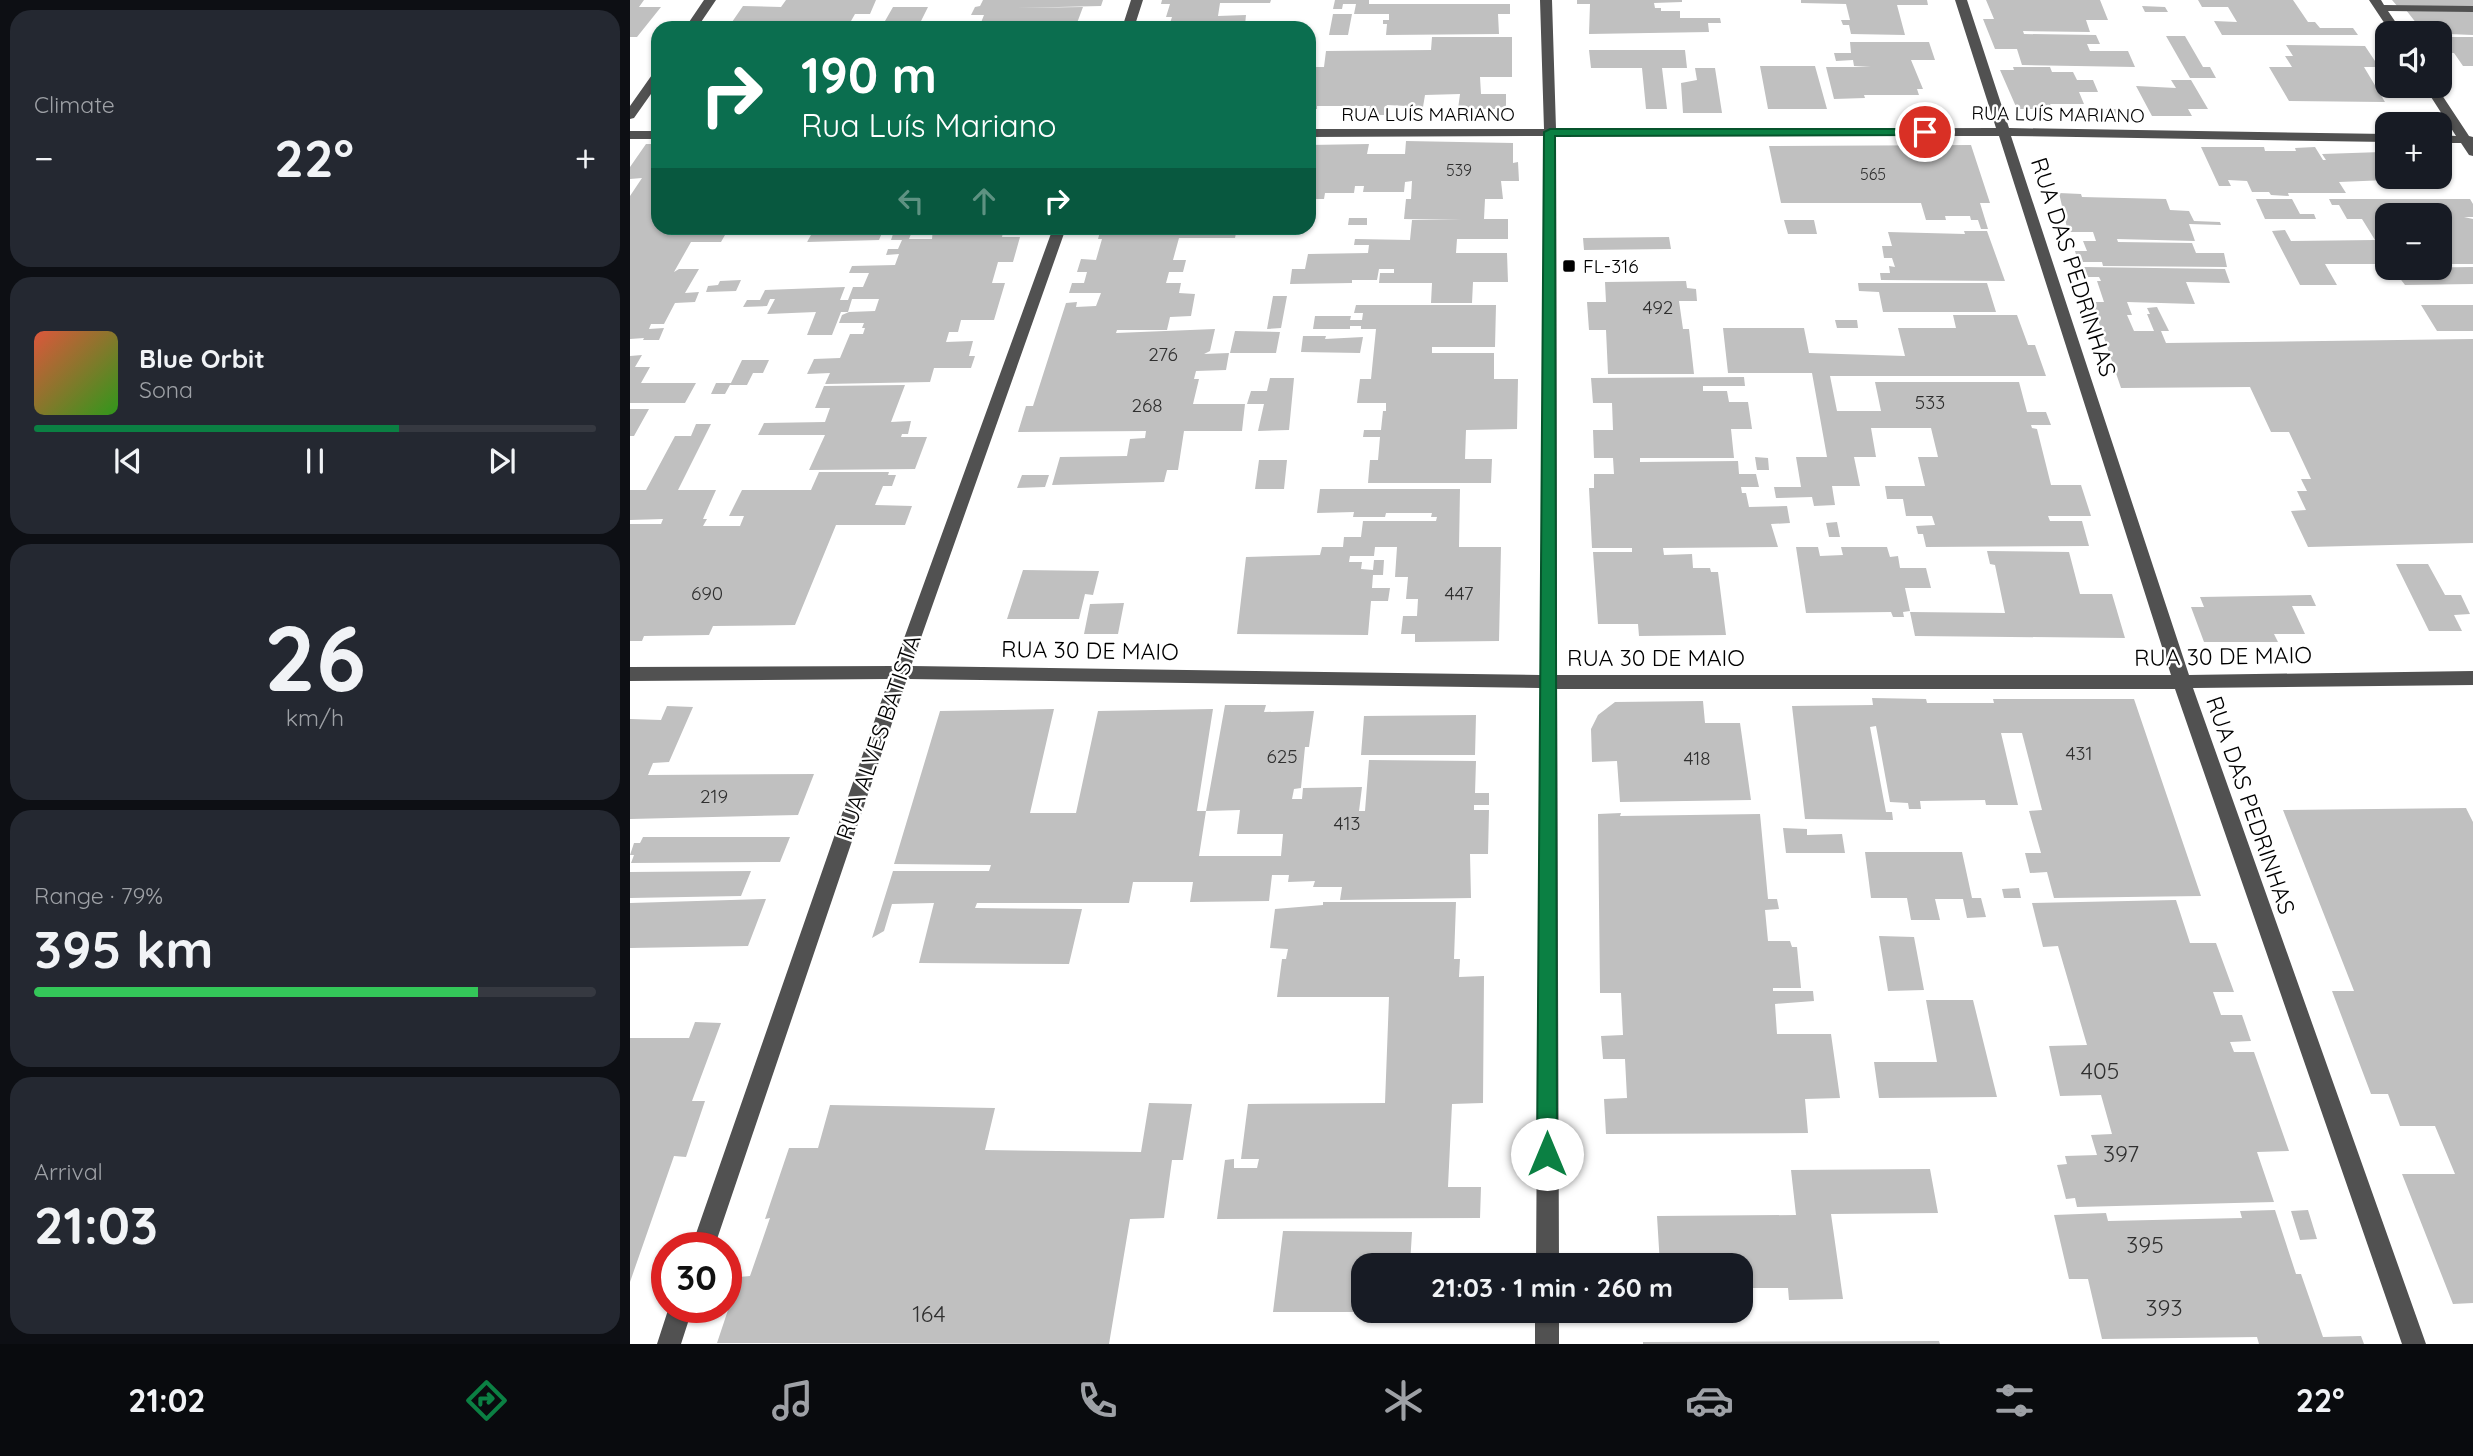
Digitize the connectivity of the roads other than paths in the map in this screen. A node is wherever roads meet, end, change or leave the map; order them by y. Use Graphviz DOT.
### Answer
graph roads {
  1 [pos="710,0"];
  2 [pos="1137,0"];
  3 [pos="1546,0"];
  4 [pos="1961,0"];
  5 [pos="2378,4"];
  6 [pos="2473,9"];
  7 [pos="696,21"];
  8 [pos="1130,21"];
  9 [pos="2389,21"];
  10 [pos="651,85"];
  11 [pos="2439,98"];
  12 [pos="630,115"];
  13 [pos="1550,132"];
  14 [pos="2005,132"];
  15 [pos="1316,133"];
  16 [pos="630,135"];
  17 [pos="651,135"];
  18 [pos="2375,138"];
  19 [pos="2469,140"];
  20 [pos="2473,152"];
  21 [pos="1056,235"];
  22 [pos="900,672"];
  23 [pos="630,674"];
  24 [pos="2473,678"];
  25 [pos="1546,682"];
  26 [pos="2182,682"];
  27 [pos="708,1232"];
  28 [pos="1547,1253"];
  29 [pos="675,1323"];
  30 [pos="1547,1323"];
  31 [pos="668,1344"];
  32 [pos="1547,1344"];
  33 [pos="2414,1344"];
  1 -- 7 [label="street"];
  2 -- 8 [label="street"];
  3 -- 13 [label="street"];
  4 -- 14 [label="street, RUA DAS PEDRINHAS"];
  5 -- 6 [label="street"];
  5 -- 9 [label="street"];
  10 -- 12 [label="street"];
  11 -- 19 [label="street"];
  13 -- 14 [label="street, RUA LUÍS MARIANO"];
  13 -- 15 [label="street, RUA LUÍS MARIANO"];
  13 -- 25 [label="street"];
  14 -- 18 [label="street, RUA LUÍS MARIANO"];
  14 -- 26 [label="street, RUA DAS PEDRINHAS"];
  16 -- 17 [label="street"];
  19 -- 20 [label="street"];
  21 -- 22 [label="street, RUA ALVES BATISTA"];
  22 -- 23 [label="street, RUA 30 DE MAIO"];
  22 -- 25 [label="street, RUA 30 DE MAIO"];
  22 -- 27 [label="street, RUA ALVES BATISTA"];
  24 -- 26 [label="street, RUA 30 DE MAIO"];
  25 -- 26 [label="street, RUA 30 DE MAIO"];
  25 -- 28 [label="street"];
  26 -- 33 [label="street, RUA DAS PEDRINHAS"];
  29 -- 31 [label="street"];
  30 -- 32 [label="street"];
}
